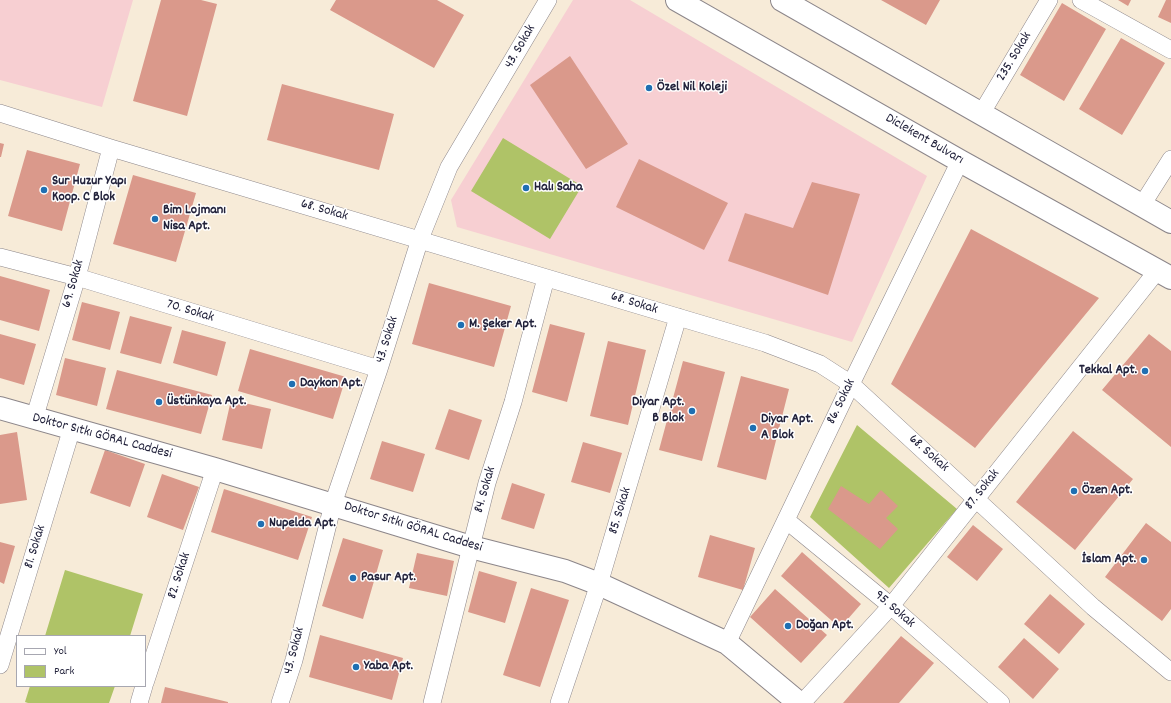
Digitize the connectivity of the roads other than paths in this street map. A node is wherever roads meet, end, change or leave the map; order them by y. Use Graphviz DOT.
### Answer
graph roads {
  1 [pos="548,0"];
  2 [pos="677,0"];
  3 [pos="782,0"];
  4 [pos="1049,0"];
  5 [pos="1081,0"];
  6 [pos="1171,50"];
  7 [pos="0,113"];
  8 [pos="981,114"];
  9 [pos="111,148"];
  10 [pos="1171,159"];
  11 [pos="960,161"];
  12 [pos="1142,205"];
  13 [pos="1171,222"];
  14 [pos="420,239"];
  15 [pos="0,257"];
  16 [pos="1164,274"];
  17 [pos="77,277"];
  18 [pos="546,278"];
  19 [pos="678,317"];
  20 [pos="379,369"];
  21 [pos="850,384"];
  22 [pos="0,408"];
  23 [pos="34,419"];
  24 [pos="72,428"];
  25 [pos="215,469"];
  26 [pos="976,498"];
  27 [pos="334,504"];
  28 [pos="786,520"];
  29 [pos="471,546"];
  30 [pos="599,584"];
  31 [pos="891,606"];
  32 [pos="727,643"];
  33 [pos="0,666"];
  34 [pos="1171,672"];
  35 [pos="146,682"];
  36 [pos="144,687"];
  37 [pos="138,703"];
  38 [pos="280,703"];
  39 [pos="432,703"];
  40 [pos="559,703"];
  41 [pos="799,703"];
  42 [pos="802,703"];
  43 [pos="1001,703"];
  1 -- 14 [label="street, 43. Sokak"];
  2 -- 11 [label="main road, Diclekent Bulvarı"];
  3 -- 8 [label="main road"];
  4 -- 8 [label="street, 235. Sokak"];
  5 -- 6 [label="street"];
  7 -- 9 [label="street, 68. Sokak"];
  8 -- 12 [label="main road"];
  9 -- 14 [label="street, 68. Sokak"];
  9 -- 17 [label="street, 69. Sokak"];
  10 -- 12 [label="street"];
  11 -- 16 [label="main road, Diclekent Bulvarı"];
  11 -- 21 [label="street, 86. Sokak"];
  12 -- 13 [label="main road"];
  14 -- 18 [label="street, 68. Sokak"];
  14 -- 20 [label="street, 43. Sokak"];
  15 -- 17 [label="street, 70. Sokak"];
  16 -- 26 [label="street, 87. Sokak"];
  17 -- 20 [label="street, 70. Sokak"];
  17 -- 23 [label="street, 69. Sokak"];
  18 -- 19 [label="street, 68. Sokak"];
  18 -- 29 [label="street, 84. Sokak"];
  19 -- 21 [label="street, 68. Sokak"];
  19 -- 30 [label="street, 85. Sokak"];
  20 -- 27 [label="street, 43. Sokak"];
  21 -- 26 [label="street, 68. Sokak"];
  21 -- 28 [label="street, 86. Sokak"];
  22 -- 23 [label="main road, Doktor Sıtkı GÖRAL Caddesi"];
  23 -- 24 [label="main road, Doktor Sıtkı GÖRAL Caddesi"];
  24 -- 25 [label="main road, Doktor Sıtkı GÖRAL Caddesi"];
  24 -- 33 [label="street, 81. Sokak"];
  25 -- 27 [label="main road, Doktor Sıtkı GÖRAL Caddesi"];
  25 -- 35 [label="street, 82. Sokak"];
  26 -- 31 [label="street, 87. Sokak"];
  26 -- 34 [label="street, 68. Sokak"];
  27 -- 29 [label="main road, Doktor Sıtkı GÖRAL Caddesi"];
  27 -- 38 [label="street, 43. Sokak"];
  28 -- 31 [label="street, 95. Sokak"];
  28 -- 32 [label="street, 86. Sokak"];
  29 -- 30 [label="main road, Doktor Sıtkı GÖRAL Caddesi"];
  29 -- 39 [label="street, 84. Sokak"];
  30 -- 32 [label="main road, Doktor Sıtkı GÖRAL Caddesi"];
  30 -- 40 [label="street, 85. Sokak"];
  31 -- 42 [label="street, 87. Sokak"];
  31 -- 43 [label="street, 95. Sokak"];
  32 -- 41 [label="main road, Doktor Sıtkı GÖRAL Caddesi"];
  36 -- 37 [label="street, 82. Sokak"];
}
